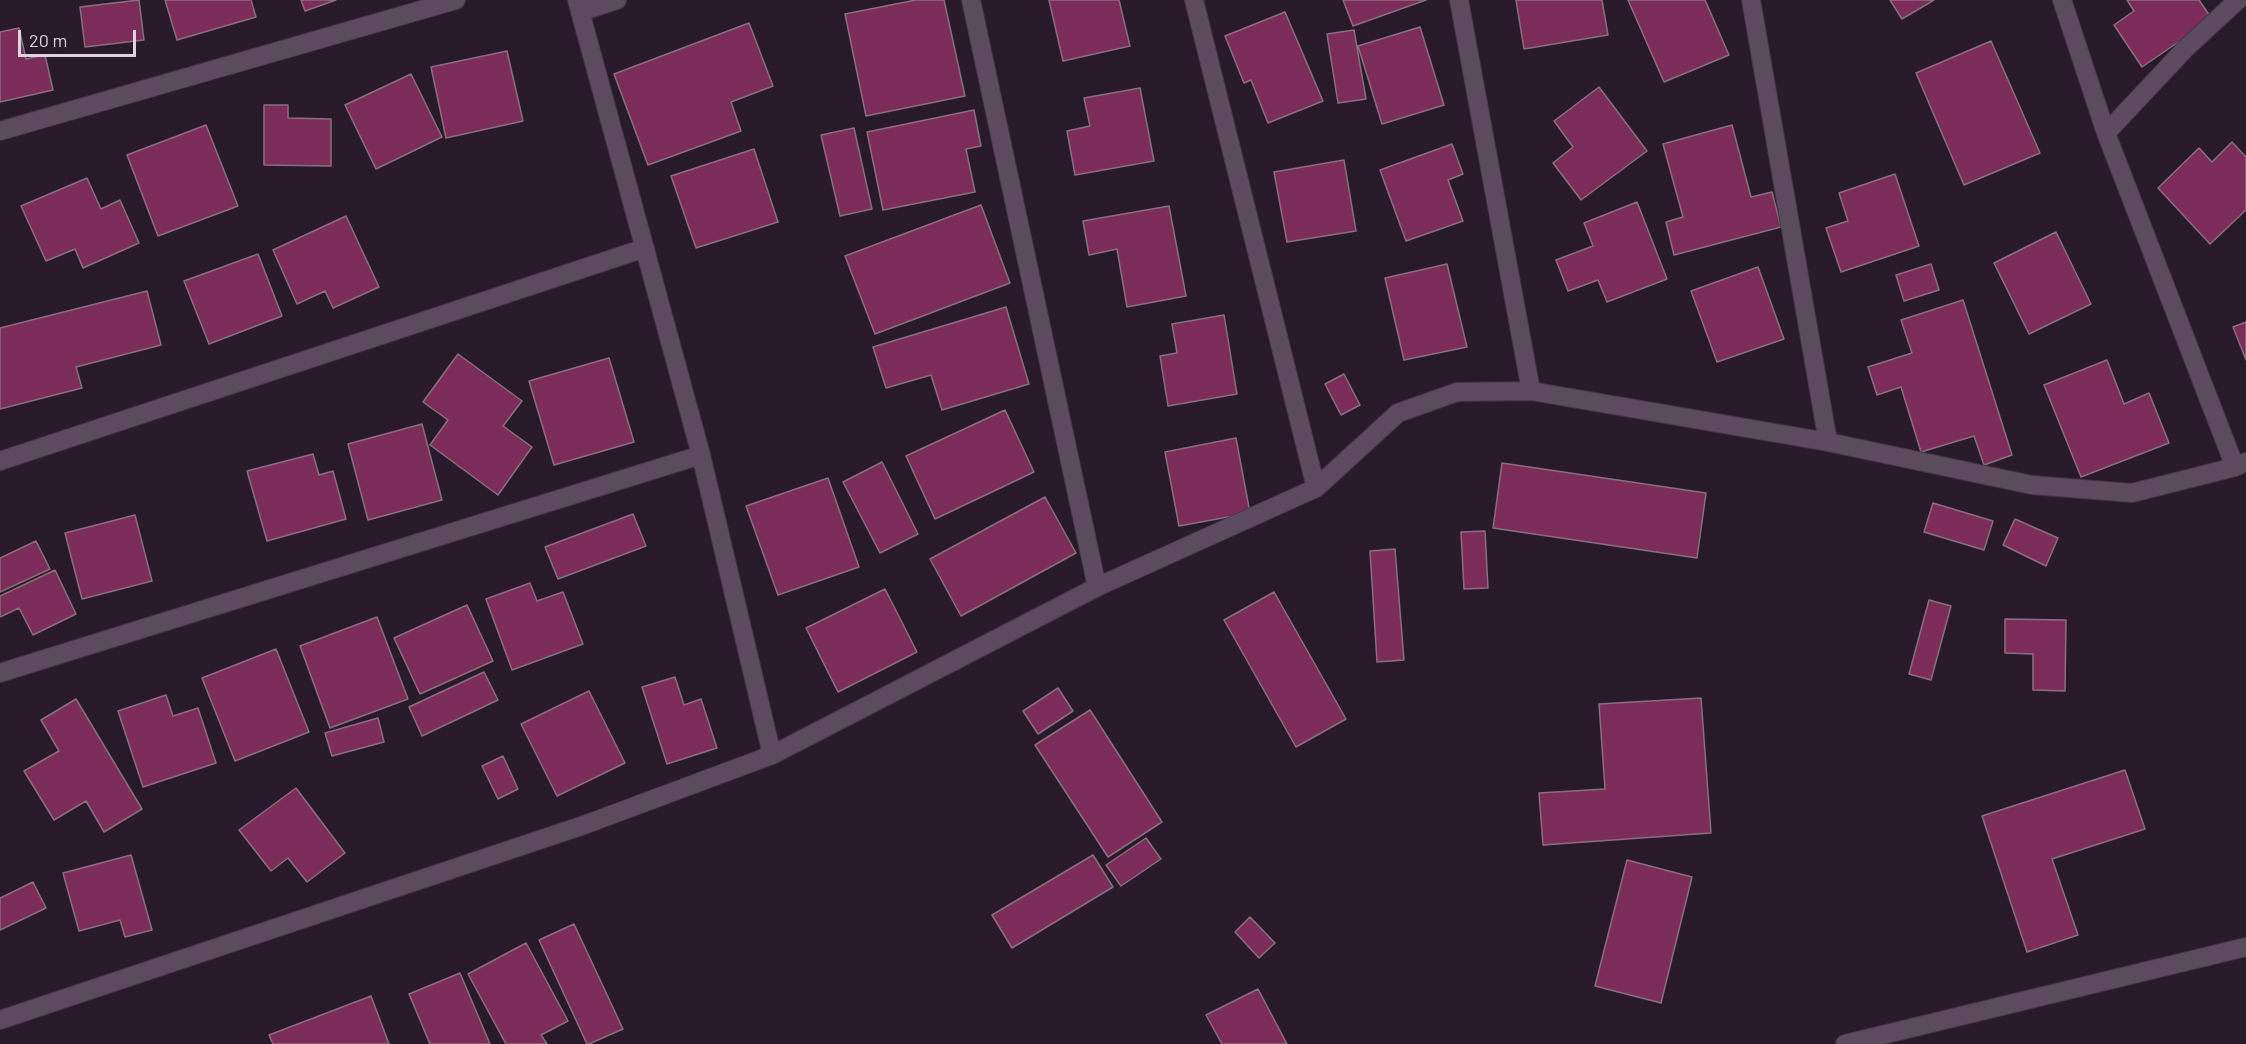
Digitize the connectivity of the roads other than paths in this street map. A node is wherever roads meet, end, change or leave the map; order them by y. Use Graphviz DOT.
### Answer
graph roads {
  1 [pos="456,0"];
  2 [pos="617,0"];
  3 [pos="971,0"];
  4 [pos="1194,0"];
  5 [pos="1460,0"];
  6 [pos="1751,0"];
  7 [pos="2062,0"];
  8 [pos="2238,0"];
  9 [pos="579,6"];
  10 [pos="0,131"];
  11 [pos="2106,133"];
  12 [pos="645,248"];
  13 [pos="1531,391"];
  14 [pos="1828,442"];
  15 [pos="701,455"];
  16 [pos="0,461"];
  17 [pos="2241,465"];
  18 [pos="1316,488"];
  19 [pos="1097,587"];
  20 [pos="0,673"];
  21 [pos="772,755"];
  22 [pos="2246,947"];
  23 [pos="0,1020"];
  24 [pos="1845,1044"];
  1 -- 10 [label="street"];
  2 -- 9 [label="street"];
  3 -- 19 [label="street"];
  4 -- 18 [label="street"];
  5 -- 13 [label="street"];
  6 -- 14 [label="street"];
  7 -- 11 [label="street"];
  8 -- 11 [label="street"];
  9 -- 12 [label="street"];
  11 -- 17 [label="street"];
  12 -- 15 [label="street"];
  12 -- 16 [label="street"];
  13 -- 14 [label="street"];
  13 -- 18 [label="street"];
  14 -- 17 [label="street"];
  15 -- 20 [label="street"];
  15 -- 21 [label="street"];
  18 -- 19 [label="street"];
  19 -- 21 [label="street"];
  21 -- 23 [label="street"];
  22 -- 24 [label="street"];
}
